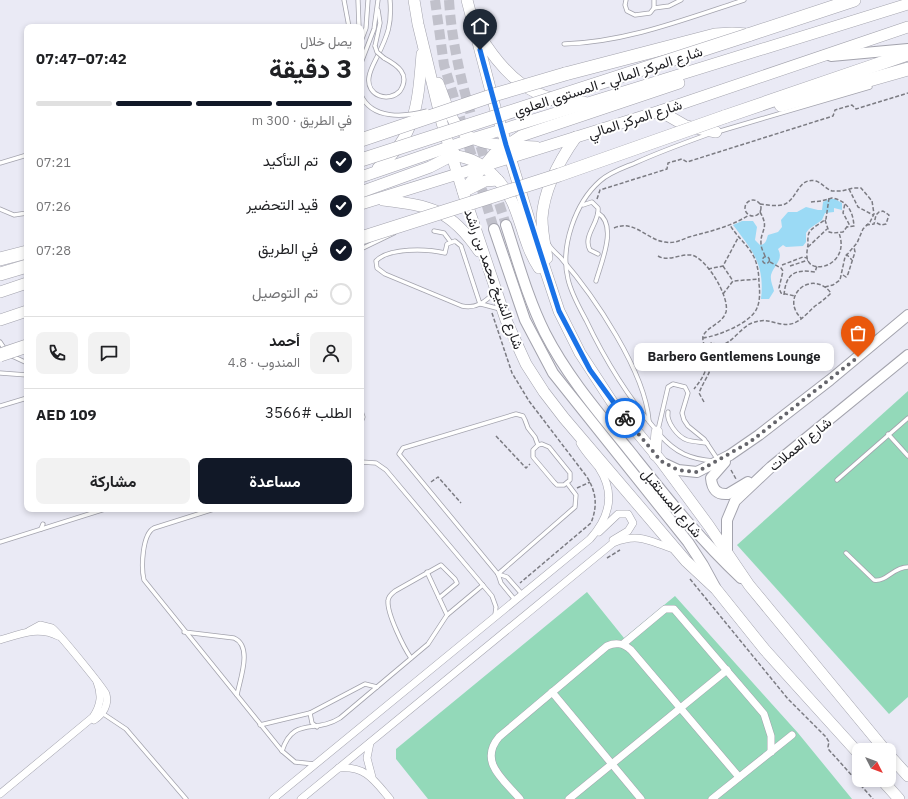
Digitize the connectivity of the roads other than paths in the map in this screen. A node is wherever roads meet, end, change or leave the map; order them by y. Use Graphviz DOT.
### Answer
graph roads {
  1 [pos="344,0"];
  2 [pos="358,0"];
  3 [pos="368,0"];
  4 [pos="378,0"];
  5 [pos="390,0"];
  6 [pos="414,0"];
  7 [pos="467,0"];
  8 [pos="626,0"];
  9 [pos="654,0"];
  10 [pos="681,0"];
  11 [pos="744,0"];
  12 [pos="854,0"];
  13 [pos="908,4"];
  14 [pos="378,8"];
  15 [pos="654,8"];
  16 [pos="472,23"];
  17 [pos="348,24"];
  18 [pos="359,24"];
  19 [pos="908,27"];
  20 [pos="364,33"];
  21 [pos="748,35"];
  22 [pos="564,44"];
  23 [pos="423,46"];
  24 [pos="908,49"];
  25 [pos="756,51"];
  26 [pos="908,54"];
  27 [pos="364,55"];
  28 [pos="825,57"];
  29 [pos="908,69"];
  30 [pos="877,84"];
  31 [pos="364,99"];
  32 [pos="593,102"];
  33 [pos="467,104"];
  34 [pos="496,108"];
  35 [pos="660,111"];
  36 [pos="724,117"];
  37 [pos="454,121"];
  38 [pos="502,130"];
  39 [pos="537,131"];
  40 [pos="716,132"];
  41 [pos="576,137"];
  42 [pos="475,138"];
  43 [pos="364,139"];
  44 [pos="506,145"];
  45 [pos="542,148"];
  46 [pos="451,151"];
  47 [pos="24,156"];
  48 [pos="417,158"];
  49 [pos="511,158"];
  50 [pos="364,159"];
  51 [pos="0,163"];
  52 [pos="484,166"];
  53 [pos="430,167"];
  54 [pos="373,172"];
  55 [pos="458,174"];
  56 [pos="364,176"];
  57 [pos="498,180"];
  58 [pos="364,191"];
  59 [pos="463,192"];
  60 [pos="378,199"];
  61 [pos="364,203"];
  62 [pos="582,205"];
  63 [pos="0,209"];
  64 [pos="24,213"];
  65 [pos="598,214"];
  66 [pos="413,222"];
  67 [pos="506,225"];
  68 [pos="494,228"];
  69 [pos="434,231"];
  70 [pos="364,237"];
  71 [pos="544,238"];
  72 [pos="450,241"];
  73 [pos="364,248"];
  74 [pos="24,252"];
  75 [pos="598,254"];
  76 [pos="0,257"];
  77 [pos="486,262"];
  78 [pos="566,266"];
  79 [pos="24,267"];
  80 [pos="0,274"];
  81 [pos="596,281"];
  82 [pos="24,284"];
  83 [pos="550,285"];
  84 [pos="496,291"];
  85 [pos="0,292"];
  86 [pos="480,304"];
  87 [pos="502,310"];
  88 [pos="24,314"];
  89 [pos="908,315"];
  90 [pos="0,320"];
  91 [pos="0,342"];
  92 [pos="24,347"];
  93 [pos="0,355"];
  94 [pos="908,355"];
  95 [pos="24,362"];
  96 [pos="0,373"];
  97 [pos="24,375"];
  98 [pos="24,399"];
  99 [pos="0,406"];
  100 [pos="668,412"];
  101 [pos="908,418"];
  102 [pos="649,422"];
  103 [pos="576,432"];
  104 [pos="657,432"];
  105 [pos="888,434"];
  106 [pos="707,443"];
  107 [pos="538,445"];
  108 [pos="908,456"];
  109 [pos="658,458"];
  110 [pos="722,461"];
  111 [pos="364,462"];
  112 [pos="762,475"];
  113 [pos="837,480"];
  114 [pos="567,483"];
  115 [pos="95,512"];
  116 [pos="205,512"];
  117 [pos="43,524"];
  118 [pos="41,529"];
  119 [pos="590,539"];
  120 [pos="0,542"];
  121 [pos="676,549"];
  122 [pos="727,551"];
  123 [pos="600,553"];
  124 [pos="846,553"];
  125 [pos="908,566"];
  126 [pos="427,572"];
  127 [pos="498,574"];
  128 [pos="482,585"];
  129 [pos="748,585"];
  130 [pos="716,589"];
  131 [pos="522,594"];
  132 [pos="439,598"];
  133 [pos="515,600"];
  134 [pos="447,615"];
  135 [pos="494,617"];
  136 [pos="184,632"];
  137 [pos="0,640"];
  138 [pos="623,644"];
  139 [pos="411,658"];
  140 [pos="727,670"];
  141 [pos="97,682"];
  142 [pos="377,686"];
  143 [pos="552,692"];
  144 [pos="237,695"];
  145 [pos="680,708"];
  146 [pos="102,713"];
  147 [pos="310,713"];
  148 [pos="87,724"];
  149 [pos="260,725"];
  150 [pos="317,727"];
  151 [pos="792,735"];
  152 [pos="370,742"];
  153 [pos="879,743"];
  154 [pos="852,746"];
  155 [pos="282,751"];
  156 [pos="771,752"];
  157 [pos="896,763"];
  158 [pos="316,764"];
  159 [pos="612,764"];
  160 [pos="339,768"];
  161 [pos="908,776"];
  162 [pos="372,778"];
  163 [pos="739,778"];
  164 [pos="888,787"];
  165 [pos="0,794"];
  166 [pos="186,799"];
  167 [pos="274,799"];
  168 [pos="301,799"];
  169 [pos="390,799"];
  170 [pos="520,799"];
  171 [pos="570,799"];
  172 [pos="641,799"];
  173 [pos="712,799"];
  174 [pos="898,799"];
  1 -- 17 [label="lane"];
  2 -- 18 [label="lane"];
  3 -- 20 [label="lane"];
  4 -- 14 [label="lane"];
  5 -- 14 [label="lane, bridge"];
  6 -- 23 [label="main road, شارع الشيخ محمد بن راشد"];
  7 -- 16 [label="main road"];
  8 -- 15 [label="lane"];
  9 -- 15 [label="lane"];
  10 -- 15 [label="lane"];
  11 -- 22 [label="lane"];
  12 -- 21 [label="highway, شارع المركز المالي - المستوى العلوي"];
  13 -- 25 [label="main road, شارع المركز المالي"];
  14 -- 27 [label="lane"];
  16 -- 32 [label="main road"];
  16 -- 34 [label="main road"];
  19 -- 28 [label="main road, شارع المركز المالي"];
  21 -- 33 [label="highway, bridge"];
  21 -- 50 [label="highway, شارع المركز المالي - المستوى العلوي, bridge"];
  23 -- 37 [label="main road"];
  23 -- 46 [label="main road, شارع الشيخ محمد بن راشد"];
  23 -- 54 [label="main road"];
  24 -- 28 [label="main road"];
  25 -- 32 [label="main road, شارع المركز المالي"];
  25 -- 39 [label="main road"];
  26 -- 36 [label="highway"];
  28 -- 35 [label="main road, شارع المركز المالي"];
  29 -- 36 [label="highway"];
  30 -- 40 [label="lane"];
  31 -- 33 [label="lane, bridge"];
  32 -- 38 [label="main road, شارع المركز المالي"];
  33 -- 43 [label="highway, bridge"];
  34 -- 37 [label="main road"];
  34 -- 38 [label="main road"];
  34 -- 42 [label="main road"];
  35 -- 40 [label="main road"];
  35 -- 41 [label="main road, شارع المركز المالي"];
  36 -- 66 [label="highway, bridge"];
  37 -- 42 [label="main road"];
  38 -- 42 [label="main road, شارع المركز المالي"];
  38 -- 44 [label="main road"];
  39 -- 44 [label="main road"];
  39 -- 45 [label="main road"];
  40 -- 62 [label="lane"];
  41 -- 45 [label="main road, شارع المركز المالي"];
  41 -- 71 [label="main road"];
  42 -- 44 [label="main road"];
  42 -- 46 [label="main road, شارع المركز المالي"];
  44 -- 45 [label="main road"];
  44 -- 49 [label="main road"];
  44 -- 52 [label="main road"];
  45 -- 49 [label="main road, شارع المركز المالي"];
  46 -- 48 [label="main road, شارع المركز المالي"];
  46 -- 52 [label="main road"];
  46 -- 53 [label="main road"];
  46 -- 55 [label="main road, شارع الشيخ محمد بن راشد"];
  47 -- 51 [label="lane"];
  48 -- 53 [label="main road"];
  48 -- 54 [label="main road, شارع المركز المالي"];
  49 -- 52 [label="main road, شارع المركز المالي"];
  49 -- 83 [label="main road"];
  52 -- 55 [label="main road, شارع المركز المالي"];
  52 -- 57 [label="main road"];
  52 -- 59 [label="main road"];
  53 -- 58 [label="main road"];
  54 -- 56 [label="main road, شارع المركز المالي"];
  55 -- 59 [label="main road, شارع الشيخ محمد بن راشد"];
  55 -- 60 [label="main road, شارع المركز المالي"];
  57 -- 59 [label="main road"];
  57 -- 83 [label="main road"];
  59 -- 77 [label="main road, شارع الشيخ محمد بن راشد"];
  60 -- 61 [label="main road, شارع المركز المالي"];
  60 -- 77 [label="main road"];
  62 -- 65 [label="lane"];
  62 -- 78 [label="lane"];
  63 -- 64 [label="lane"];
  65 -- 75 [label="lane"];
  65 -- 81 [label="lane"];
  66 -- 70 [label="highway, bridge"];
  66 -- 73 [label="lane, bridge"];
  67 -- 129 [label="main road, شارع المستقبل"];
  68 -- 130 [label="main road, شارع المستقبل"];
  69 -- 72 [label="lane"];
  71 -- 78 [label="lane"];
  71 -- 83 [label="main road"];
  72 -- 86 [label="lane"];
  72 -- 86 [label="lane"];
  74 -- 76 [label="highway"];
  77 -- 84 [label="main road, شارع الشيخ محمد بن راشد"];
  78 -- 102 [label="lane"];
  78 -- 102 [label="lane"];
  79 -- 80 [label="highway"];
  82 -- 85 [label="main road"];
  83 -- 109 [label="main road"];
  84 -- 86 [label="lane"];
  84 -- 87 [label="main road, شارع الشيخ محمد بن راشد"];
  86 -- 87 [label="lane"];
  87 -- 103 [label="main road, شارع الشيخ محمد بن راشد"];
  88 -- 90 [label="main road"];
  89 -- 110 [label="main road"];
  91 -- 95 [label="lane"];
  92 -- 93 [label="highway, bridge"];
  94 -- 112 [label="main road, شارع العملات"];
  96 -- 97 [label="lane"];
  98 -- 99 [label="lane"];
  100 -- 106 [label="lane"];
  101 -- 105 [label="lane"];
  102 -- 104 [label="lane"];
  103 -- 119 [label="street"];
  103 -- 121 [label="main road, شارع الشيخ محمد بن راشد"];
  104 -- 106 [label="lane"];
  104 -- 109 [label="main road"];
  104 -- 110 [label="lane"];
  105 -- 108 [label="lane"];
  105 -- 113 [label="lane"];
  106 -- 110 [label="lane"];
  107 -- 114 [label="lane"];
  107 -- 114 [label="lane"];
  107 -- 127 [label="lane"];
  109 -- 110 [label="main road"];
  109 -- 122 [label="main road"];
  110 -- 112 [label="main road"];
  111 -- 128 [label="lane"];
  112 -- 122 [label="main road, شارع العملات"];
  114 -- 127 [label="lane"];
  115 -- 118 [label="lane"];
  116 -- 136 [label="lane"];
  117 -- 118 [label="lane"];
  118 -- 120 [label="lane"];
  119 -- 123 [label="street"];
  119 -- 131 [label="street"];
  121 -- 123 [label="street"];
  121 -- 130 [label="main road, شارع الشيخ محمد بن راشد"];
  122 -- 129 [label="main road"];
  123 -- 152 [label="street"];
  124 -- 125 [label="lane"];
  126 -- 132 [label="lane"];
  126 -- 132 [label="lane"];
  126 -- 139 [label="lane"];
  127 -- 131 [label="lane"];
  127 -- 133 [label="lane"];
  128 -- 134 [label="lane"];
  128 -- 135 [label="lane"];
  129 -- 153 [label="main road, شارع المستقبل"];
  130 -- 154 [label="main road, شارع المستقبل"];
  131 -- 133 [label="street"];
  132 -- 134 [label="lane"];
  133 -- 135 [label="street"];
  134 -- 139 [label="lane"];
  135 -- 158 [label="street"];
  136 -- 144 [label="lane"];
  136 -- 144 [label="lane"];
  137 -- 141 [label="street"];
  138 -- 140 [label="street"];
  138 -- 143 [label="street"];
  138 -- 145 [label="street"];
  139 -- 142 [label="lane"];
  140 -- 145 [label="street"];
  140 -- 156 [label="street"];
  141 -- 146 [label="street"];
  141 -- 148 [label="street"];
  142 -- 147 [label="lane"];
  142 -- 150 [label="lane"];
  143 -- 159 [label="street"];
  143 -- 170 [label="street"];
  144 -- 149 [label="lane"];
  145 -- 159 [label="street"];
  145 -- 163 [label="street"];
  146 -- 148 [label="street"];
  146 -- 166 [label="lane"];
  147 -- 149 [label="lane"];
  147 -- 150 [label="lane"];
  148 -- 165 [label="street"];
  149 -- 155 [label="lane"];
  150 -- 155 [label="lane"];
  151 -- 156 [label="street"];
  152 -- 160 [label="street"];
  152 -- 162 [label="street"];
  155 -- 158 [label="lane"];
  156 -- 163 [label="street"];
  157 -- 161 [label="main road"];
  158 -- 167 [label="street"];
  159 -- 171 [label="street"];
  159 -- 172 [label="street"];
  160 -- 162 [label="street"];
  160 -- 168 [label="street"];
  162 -- 169 [label="street"];
  163 -- 173 [label="street"];
  164 -- 174 [label="main road"];
}
